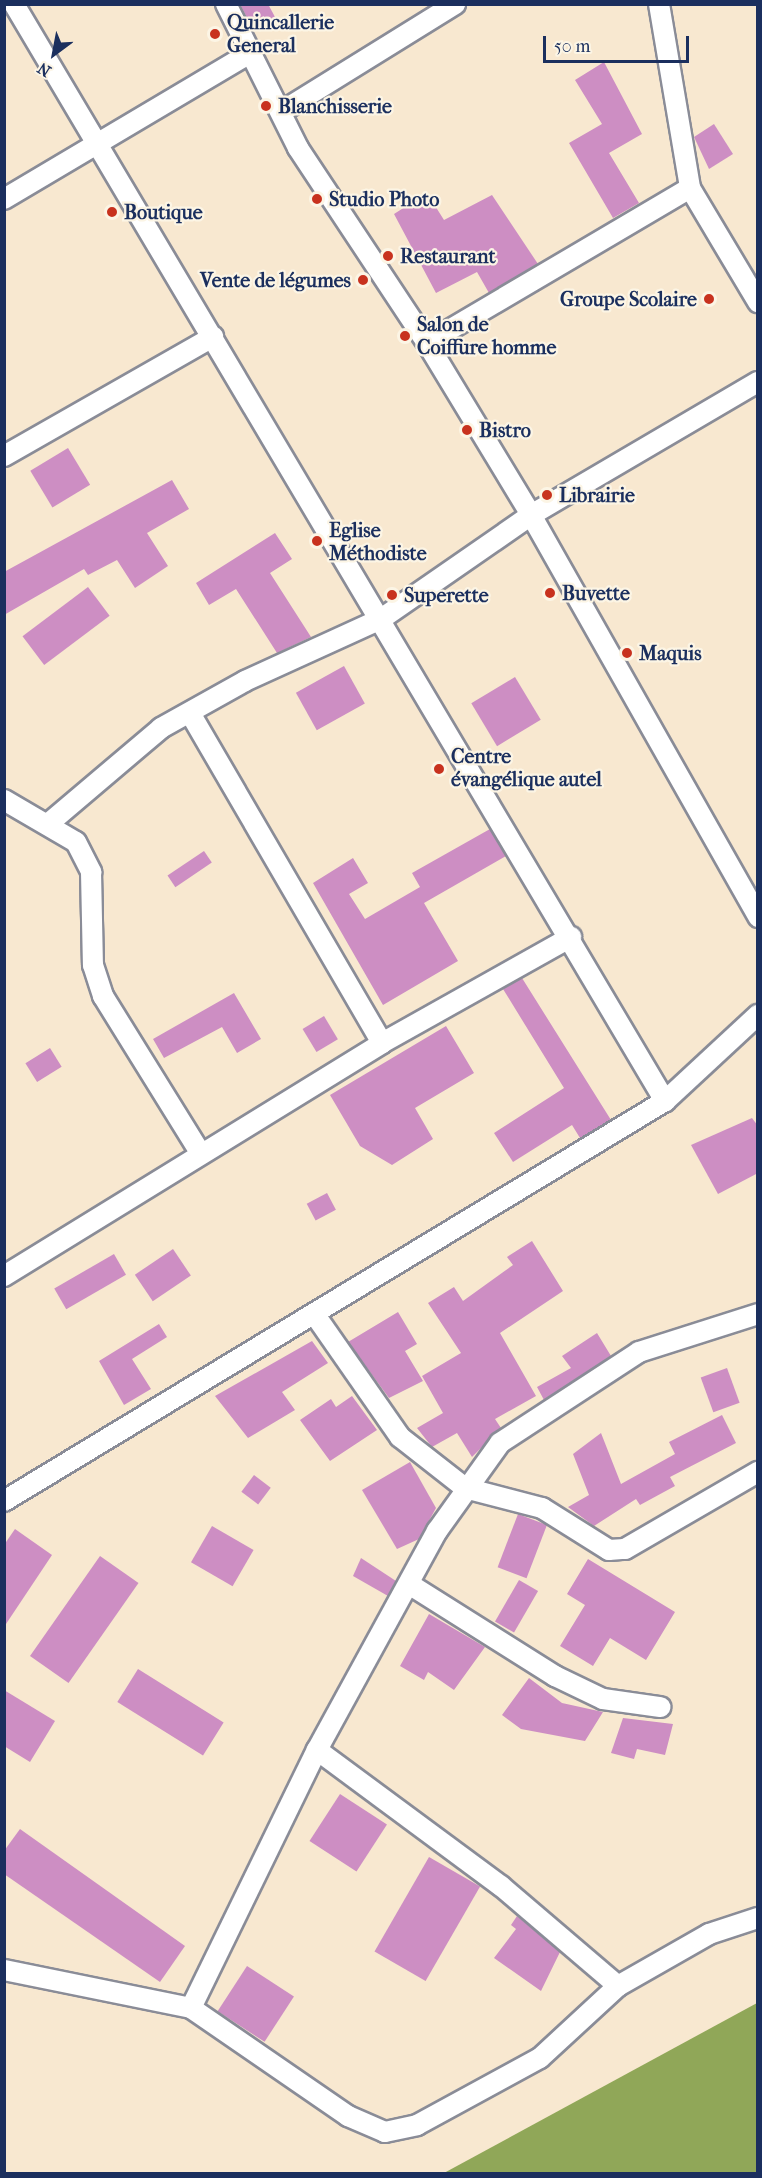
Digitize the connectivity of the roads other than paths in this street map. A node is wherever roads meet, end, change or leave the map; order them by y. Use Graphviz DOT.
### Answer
graph roads {
  1 [pos="14,4"];
  2 [pos="226,4"];
  3 [pos="455,4"];
  4 [pos="659,4"];
  5 [pos="250,53"];
  6 [pos="281,112"];
  7 [pos="98,146"];
  8 [pos="690,188"];
  9 [pos="4,200"];
  10 [pos="758,302"];
  11 [pos="213,337"];
  12 [pos="427,343"];
  13 [pos="758,382"];
  14 [pos="4,456"];
  15 [pos="531,515"];
  16 [pos="381,619"];
  17 [pos="190,713"];
  18 [pos="4,800"];
  19 [pos="48,824"];
  20 [pos="758,917"];
  21 [pos="571,937"];
  22 [pos="758,1015"];
  23 [pos="382,1043"];
  24 [pos="665,1101"];
  25 [pos="201,1155"];
  26 [pos="4,1275"];
  27 [pos="758,1314"];
  28 [pos="315,1315"];
  29 [pos="758,1472"];
  30 [pos="465,1488"];
  31 [pos="4,1501"];
  32 [pos="409,1584"];
  33 [pos="660,1707"];
  34 [pos="317,1750"];
  35 [pos="758,1918"];
  36 [pos="4,1970"];
  37 [pos="618,1986"];
  38 [pos="191,2008"];
  1 -- 7 [label="street"];
  2 -- 5 [label="street"];
  3 -- 6 [label="street"];
  4 -- 8 [label="street"];
  5 -- 6 [label="street"];
  5 -- 7 [label="street"];
  6 -- 12 [label="street"];
  7 -- 9 [label="street"];
  7 -- 11 [label="street"];
  8 -- 10 [label="street"];
  8 -- 12 [label="street"];
  11 -- 14 [label="street"];
  11 -- 16 [label="street"];
  12 -- 15 [label="street"];
  13 -- 15 [label="street"];
  15 -- 16 [label="street"];
  15 -- 20 [label="street"];
  16 -- 17 [label="street"];
  16 -- 21 [label="street"];
  17 -- 19 [label="street"];
  17 -- 23 [label="street"];
  18 -- 19 [label="street"];
  19 -- 25 [label="street"];
  21 -- 23 [label="street"];
  21 -- 24 [label="street"];
  22 -- 24 [label="street"];
  23 -- 25 [label="street"];
  24 -- 28 [label="street"];
  25 -- 26 [label="street"];
  27 -- 30 [label="street"];
  28 -- 30 [label="street"];
  28 -- 31 [label="street"];
  29 -- 30 [label="street"];
  30 -- 32 [label="street"];
  32 -- 33 [label="street"];
  32 -- 34 [label="street"];
  34 -- 37 [label="street"];
  34 -- 38 [label="street"];
  35 -- 37 [label="street"];
  36 -- 38 [label="street"];
  37 -- 38 [label="street"];
}
